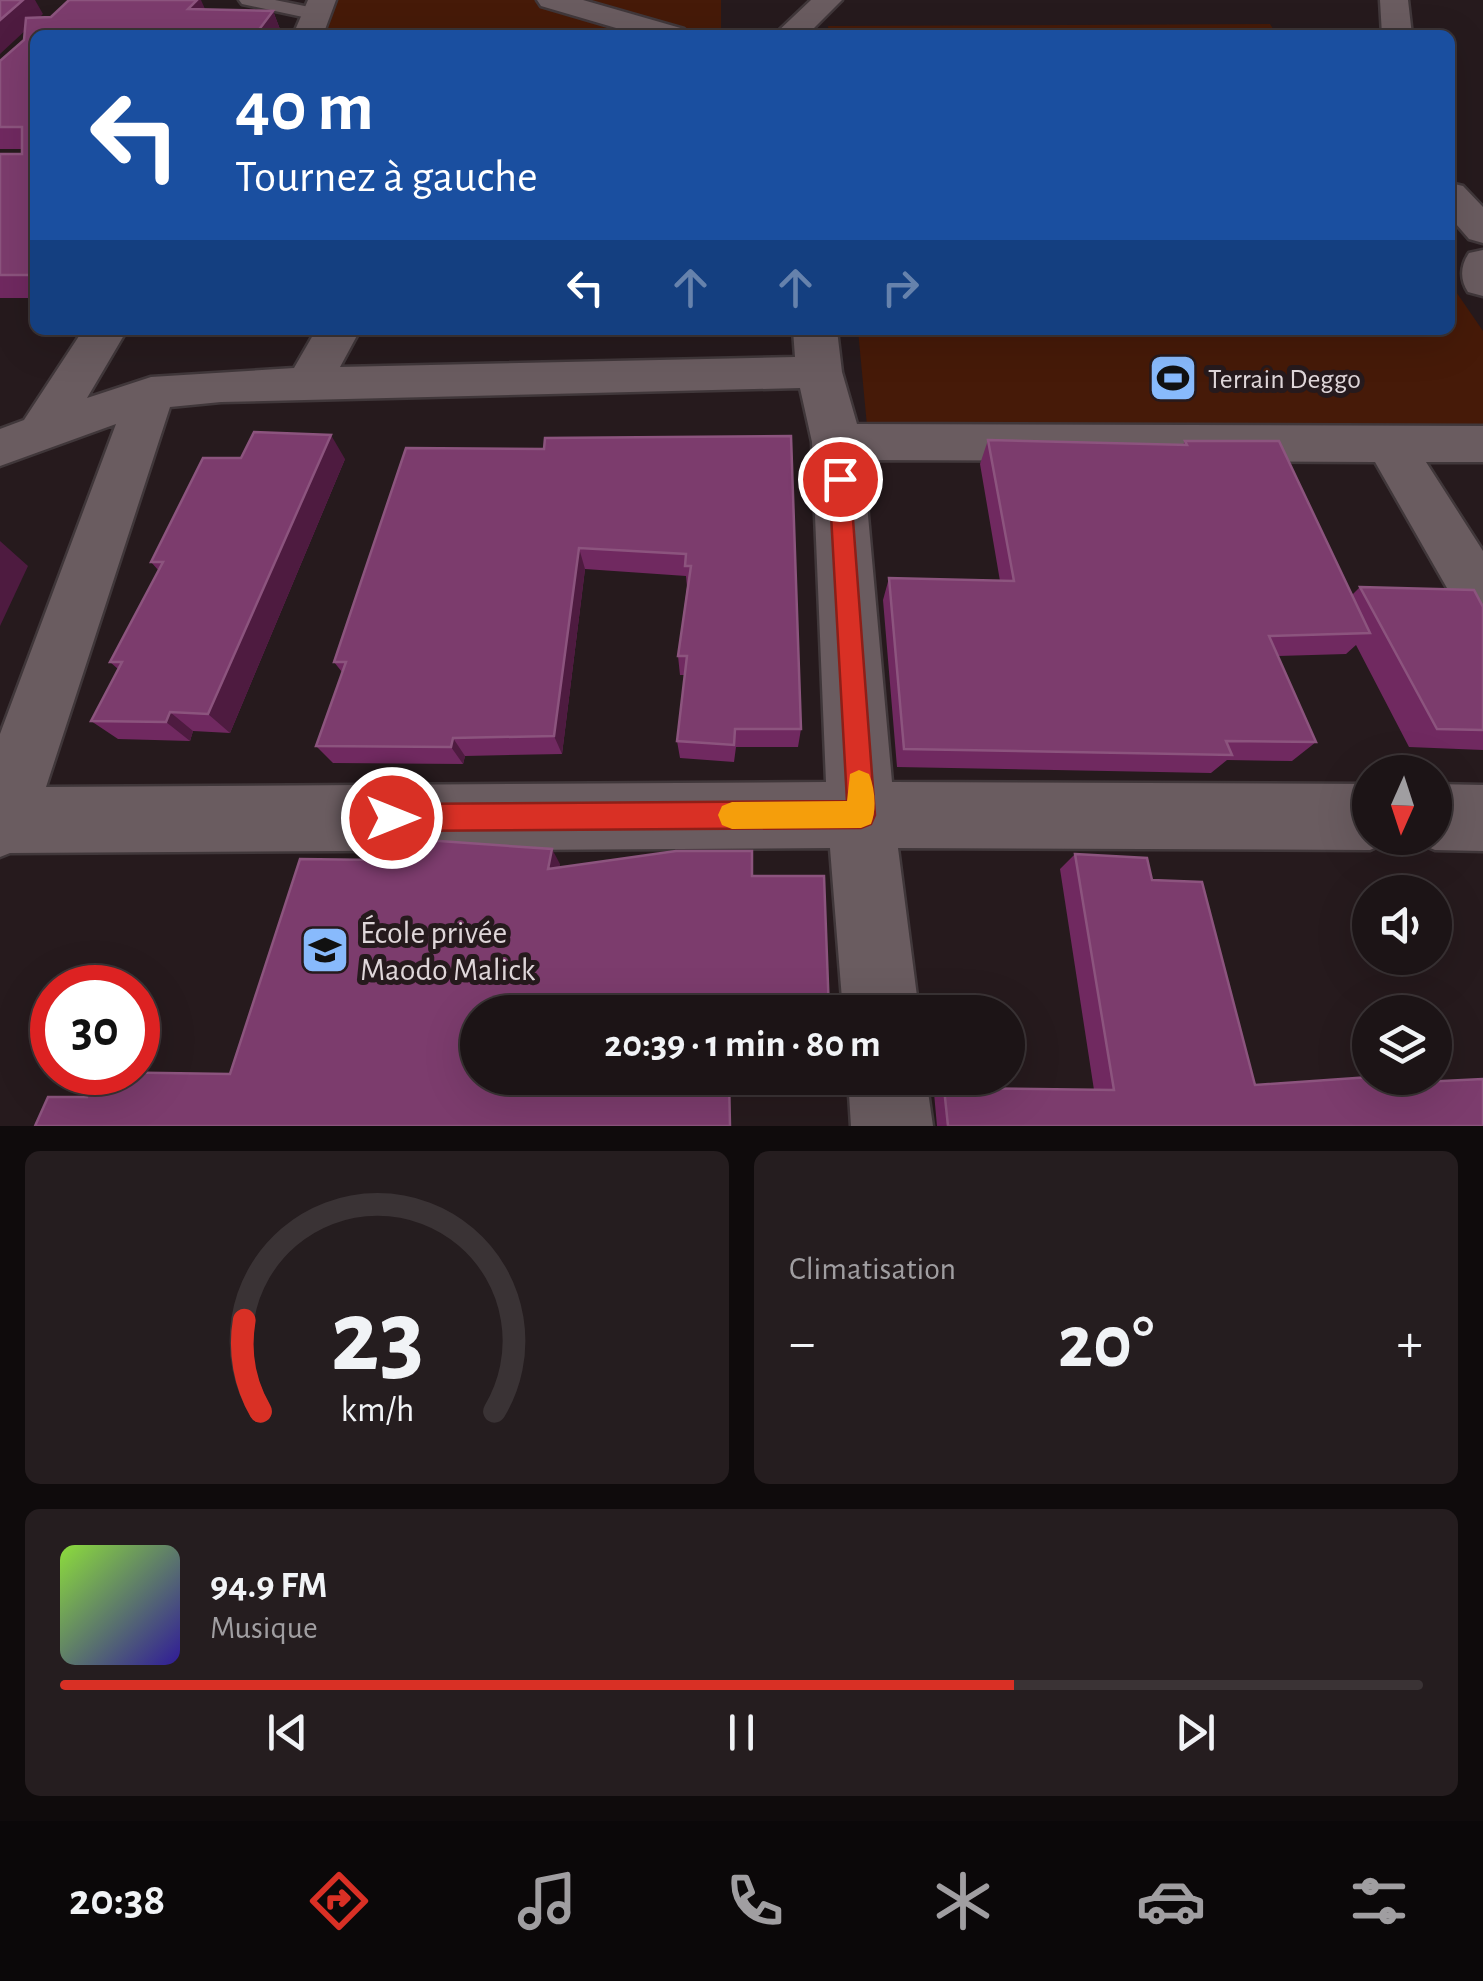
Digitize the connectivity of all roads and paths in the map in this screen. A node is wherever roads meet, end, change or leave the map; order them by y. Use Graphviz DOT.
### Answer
graph roads {
  1 [pos="248,0"];
  2 [pos="551,0"];
  3 [pos="828,0"];
  4 [pos="1394,0"];
  5 [pos="316,16"];
  6 [pos="656,30"];
  7 [pos="795,30"];
  8 [pos="1398,30"];
  9 [pos="1455,200"];
  10 [pos="1483,231"];
  11 [pos="1483,262"];
  12 [pos="1483,282"];
  13 [pos="101,335"];
  14 [pos="335,335"];
  15 [pos="817,351"];
  16 [pos="308,386"];
  17 [pos="151,393"];
  18 [pos="21,440"];
  19 [pos="837,442"];
  20 [pos="1388,442"];
  21 [pos="1483,444"];
  22 [pos="1483,599"];
  23 [pos="861,815"];
  24 [pos="1352,817"];
  25 [pos="1452,817"];
  26 [pos="1483,818"];
  27 [pos="1,822"];
  28 [pos="879,995"];
  29 [pos="889,1095"];
  30 [pos="892,1126"];
  1 -- 5 [label="lane"];
  2 -- 6 [label="street"];
  3 -- 7 [label="street"];
  4 -- 8 [label="street"];
  9 -- 10 [label="street"];
  11 -- 12 [label="street"];
  13 -- 18 [label="street"];
  14 -- 16 [label="street"];
  15 -- 16 [label="street"];
  15 -- 19 [label="street"];
  16 -- 17 [label="street"];
  17 -- 18 [label="street"];
  17 -- 27 [label="street"];
  19 -- 20 [label="street"];
  19 -- 23 [label="street"];
  20 -- 21 [label="street"];
  20 -- 22 [label="street"];
  23 -- 24 [label="street"];
  23 -- 27 [label="street"];
  23 -- 28 [label="street"];
  25 -- 26 [label="street"];
  29 -- 30 [label="street"];
}
